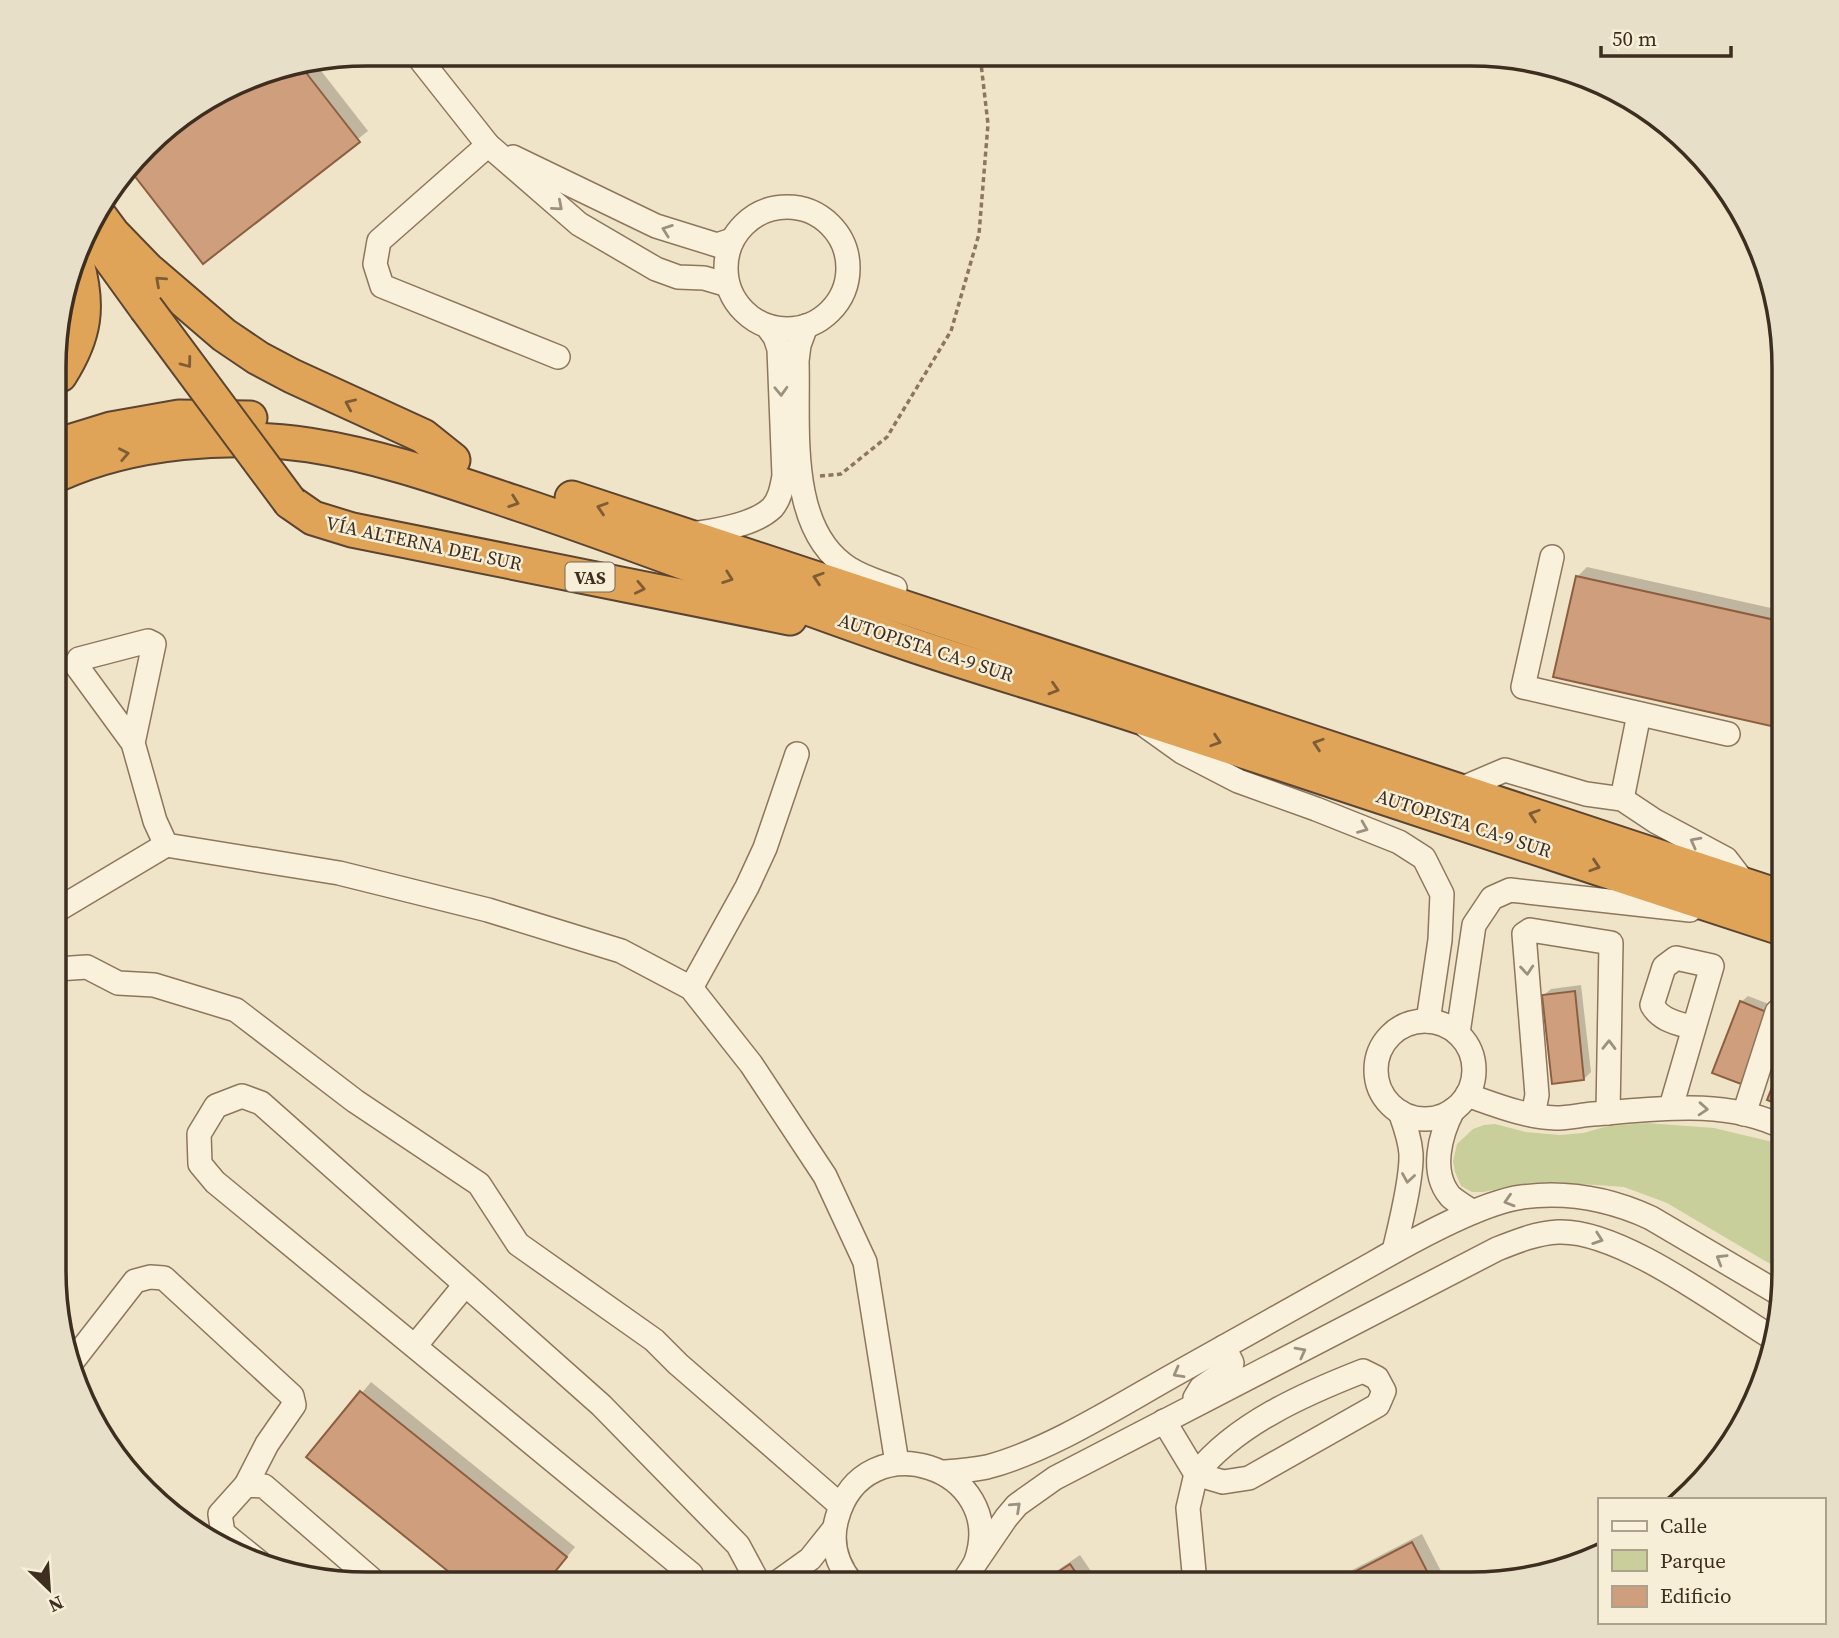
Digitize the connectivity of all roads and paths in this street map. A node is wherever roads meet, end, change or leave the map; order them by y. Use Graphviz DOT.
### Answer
graph roads {
  1 [pos="425,66"];
  2 [pos="981,66"];
  3 [pos="488,145"];
  4 [pos="104,222"];
  5 [pos="95,239"];
  6 [pos="732,240"];
  7 [pos="80,279"];
  8 [pos="728,285"];
  9 [pos="767,326"];
  10 [pos="806,326"];
  11 [pos="558,357"];
  12 [pos="66,364"];
  13 [pos="66,443"];
  14 [pos="453,460"];
  15 [pos="66,472"];
  16 [pos="800,478"];
  17 [pos="687,535"];
  18 [pos="1552,557"];
  19 [pos="895,639"];
  20 [pos="1115,677"];
  21 [pos="1128,712"];
  22 [pos="1639,714"];
  23 [pos="1728,734"];
  24 [pos="133,743"];
  25 [pos="797,754"];
  26 [pos="1458,790"];
  27 [pos="1622,799"];
  28 [pos="166,845"];
  29 [pos="1745,901"];
  30 [pos="66,905"];
  31 [pos="1772,915"];
  32 [pos="66,968"];
  33 [pos="691,988"];
  34 [pos="1428,1021"];
  35 [pos="1772,1027"];
  36 [pos="1694,1028"];
  37 [pos="1458,1033"];
  38 [pos="1460,1103"];
  39 [pos="1671,1107"];
  40 [pos="1400,1112"];
  41 [pos="1608,1113"];
  42 [pos="1744,1114"];
  43 [pos="1533,1115"];
  44 [pos="1772,1124"];
  45 [pos="1473,1212"];
  46 [pos="1394,1251"];
  47 [pos="1682,1282"];
  48 [pos="465,1285"];
  49 [pos="1772,1289"];
  50 [pos="1305,1301"];
  51 [pos="1769,1319"];
  52 [pos="1766,1335"];
  53 [pos="415,1346"];
  54 [pos="1224,1347"];
  55 [pos="79,1354"];
  56 [pos="1259,1374"];
  57 [pos="1190,1407"];
  58 [pos="1164,1421"];
  59 [pos="897,1463"];
  60 [pos="945,1472"];
  61 [pos="1196,1474"];
  62 [pos="246,1485"];
  63 [pos="840,1505"];
  64 [pos="834,1529"];
  65 [pos="220,1533"];
  66 [pos="976,1562"];
  67 [pos="363,1572"];
  68 [pos="689,1572"];
  69 [pos="753,1572"];
  70 [pos="792,1572"];
  71 [pos="844,1572"];
  72 [pos="969,1572"];
  73 [pos="1194,1572"];
  1 -- 3 [label="street"];
  2 -- 16 [label="path"];
  6 -- 3 [label="street, one-way"];
  3 -- 8 [label="street, one-way"];
  3 -- 11 [label="street"];
  14 -- 4 [label="highway, one-way"];
  5 -- 19 [label="highway, VÍA ALTERNA DEL SUR / VAS, one-way, bridge"];
  6 -- 8 [label="street"];
  6 -- 10 [label="street"];
  7 -- 12 [label="highway"];
  8 -- 9 [label="street"];
  9 -- 10 [label="street"];
  9 -- 17 [label="street, one-way"];
  10 -- 16 [label="street"];
  13 -- 14 [label="highway, AUTOPISTA CA-9 SUR"];
  17 -- 14 [label="highway, AUTOPISTA CA-9 SUR, one-way"];
  15 -- 19 [label="highway, AUTOPISTA CA-9 SUR, one-way"];
  16 -- 20 [label="street"];
  20 -- 17 [label="highway, AUTOPISTA CA-9 SUR, one-way"];
  18 -- 22 [label="street"];
  19 -- 21 [label="highway, AUTOPISTA CA-9 SUR, one-way"];
  26 -- 20 [label="highway, AUTOPISTA CA-9 SUR, one-way"];
  21 -- 29 [label="highway, AUTOPISTA CA-9 SUR, one-way"];
  21 -- 34 [label="street, one-way"];
  22 -- 23 [label="street"];
  22 -- 27 [label="street"];
  24 -- 28 [label="street"];
  25 -- 33 [label="street"];
  26 -- 27 [label="street"];
  29 -- 26 [label="highway, AUTOPISTA CA-9 SUR, one-way"];
  29 -- 27 [label="street, one-way"];
  28 -- 30 [label="street"];
  28 -- 33 [label="street"];
  29 -- 31 [label="highway, AUTOPISTA CA-9 SUR"];
  29 -- 37 [label="street"];
  32 -- 63 [label="street"];
  33 -- 59 [label="street"];
  34 -- 37 [label="street"];
  34 -- 40 [label="street"];
  35 -- 42 [label="street"];
  36 -- 39 [label="street"];
  37 -- 38 [label="street"];
  38 -- 40 [label="street"];
  38 -- 43 [label="street"];
  38 -- 45 [label="street"];
  39 -- 41 [label="street"];
  39 -- 42 [label="street, one-way"];
  40 -- 46 [label="street, one-way"];
  41 -- 43 [label="street"];
  41 -- 43 [label="street, one-way"];
  42 -- 44 [label="street"];
  45 -- 46 [label="street"];
  49 -- 45 [label="street, one-way"];
  46 -- 50 [label="street"];
  47 -- 51 [label="street"];
  47 -- 52 [label="street"];
  56 -- 47 [label="street, one-way"];
  48 -- 53 [label="street"];
  48 -- 53 [label="street"];
  48 -- 69 [label="street"];
  50 -- 54 [label="street"];
  50 -- 56 [label="street"];
  53 -- 68 [label="street"];
  54 -- 57 [label="street"];
  54 -- 60 [label="street, one-way"];
  55 -- 62 [label="street"];
  56 -- 57 [label="street"];
  57 -- 58 [label="street"];
  58 -- 61 [label="street"];
  66 -- 58 [label="street, one-way"];
  59 -- 60 [label="street"];
  59 -- 63 [label="street"];
  60 -- 66 [label="street"];
  61 -- 61 [label="street"];
  61 -- 73 [label="street"];
  62 -- 65 [label="street"];
  62 -- 67 [label="street"];
  63 -- 64 [label="street"];
  64 -- 70 [label="street"];
  64 -- 71 [label="street"];
  66 -- 72 [label="street"];
}
